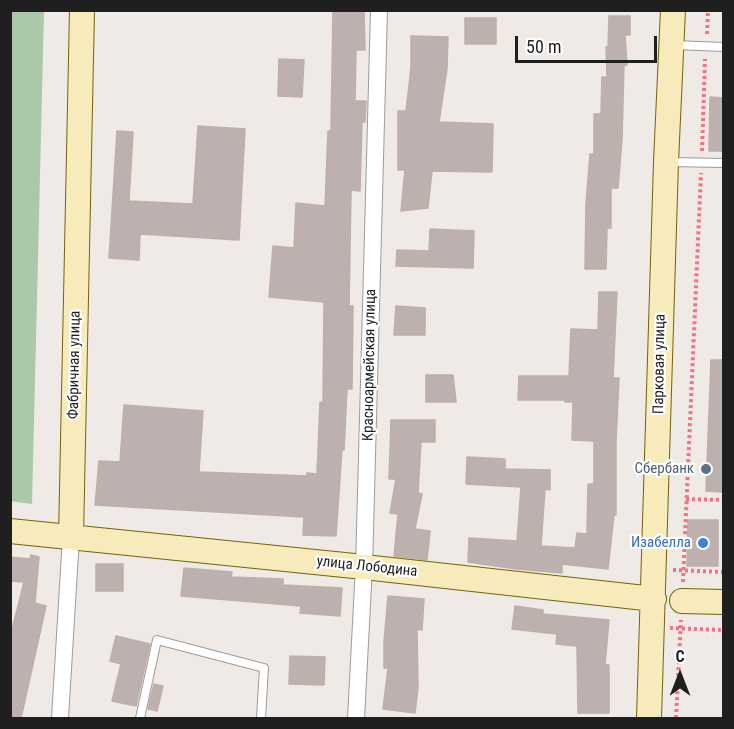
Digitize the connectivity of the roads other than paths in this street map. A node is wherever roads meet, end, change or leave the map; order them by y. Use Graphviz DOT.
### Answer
graph roads {
  1 [pos="82,10"];
  2 [pos="379,10"];
  3 [pos="672,10"];
  4 [pos="671,45"];
  5 [pos="723,47"];
  6 [pos="666,162"];
  7 [pos="723,163"];
  8 [pos="10,531"];
  9 [pos="71,537"];
  10 [pos="364,567"];
  11 [pos="654,599"];
  12 [pos="682,601"];
  13 [pos="723,602"];
  14 [pos="60,718"];
  15 [pos="140,718"];
  16 [pos="261,718"];
  17 [pos="356,718"];
  18 [pos="649,718"];
  1 -- 9 [label="street, Фабричная улица"];
  2 -- 10 [label="street, Красноармейская улица"];
  3 -- 4 [label="street, Парковая улица"];
  4 -- 5 [label="lane"];
  4 -- 6 [label="street, Парковая улица"];
  6 -- 7 [label="lane"];
  6 -- 11 [label="street, Парковая улица"];
  8 -- 9 [label="street, улица Лободина"];
  9 -- 10 [label="street, улица Лободина"];
  9 -- 14 [label="street, Фабричная улица"];
  10 -- 11 [label="street, улица Лободина"];
  10 -- 17 [label="street, Красноармейская улица"];
  11 -- 12 [label="street, улица Лободина"];
  11 -- 18 [label="street, Парковая улица"];
  12 -- 13 [label="street, улица Лободина"];
  15 -- 16 [label="lane"];
}
